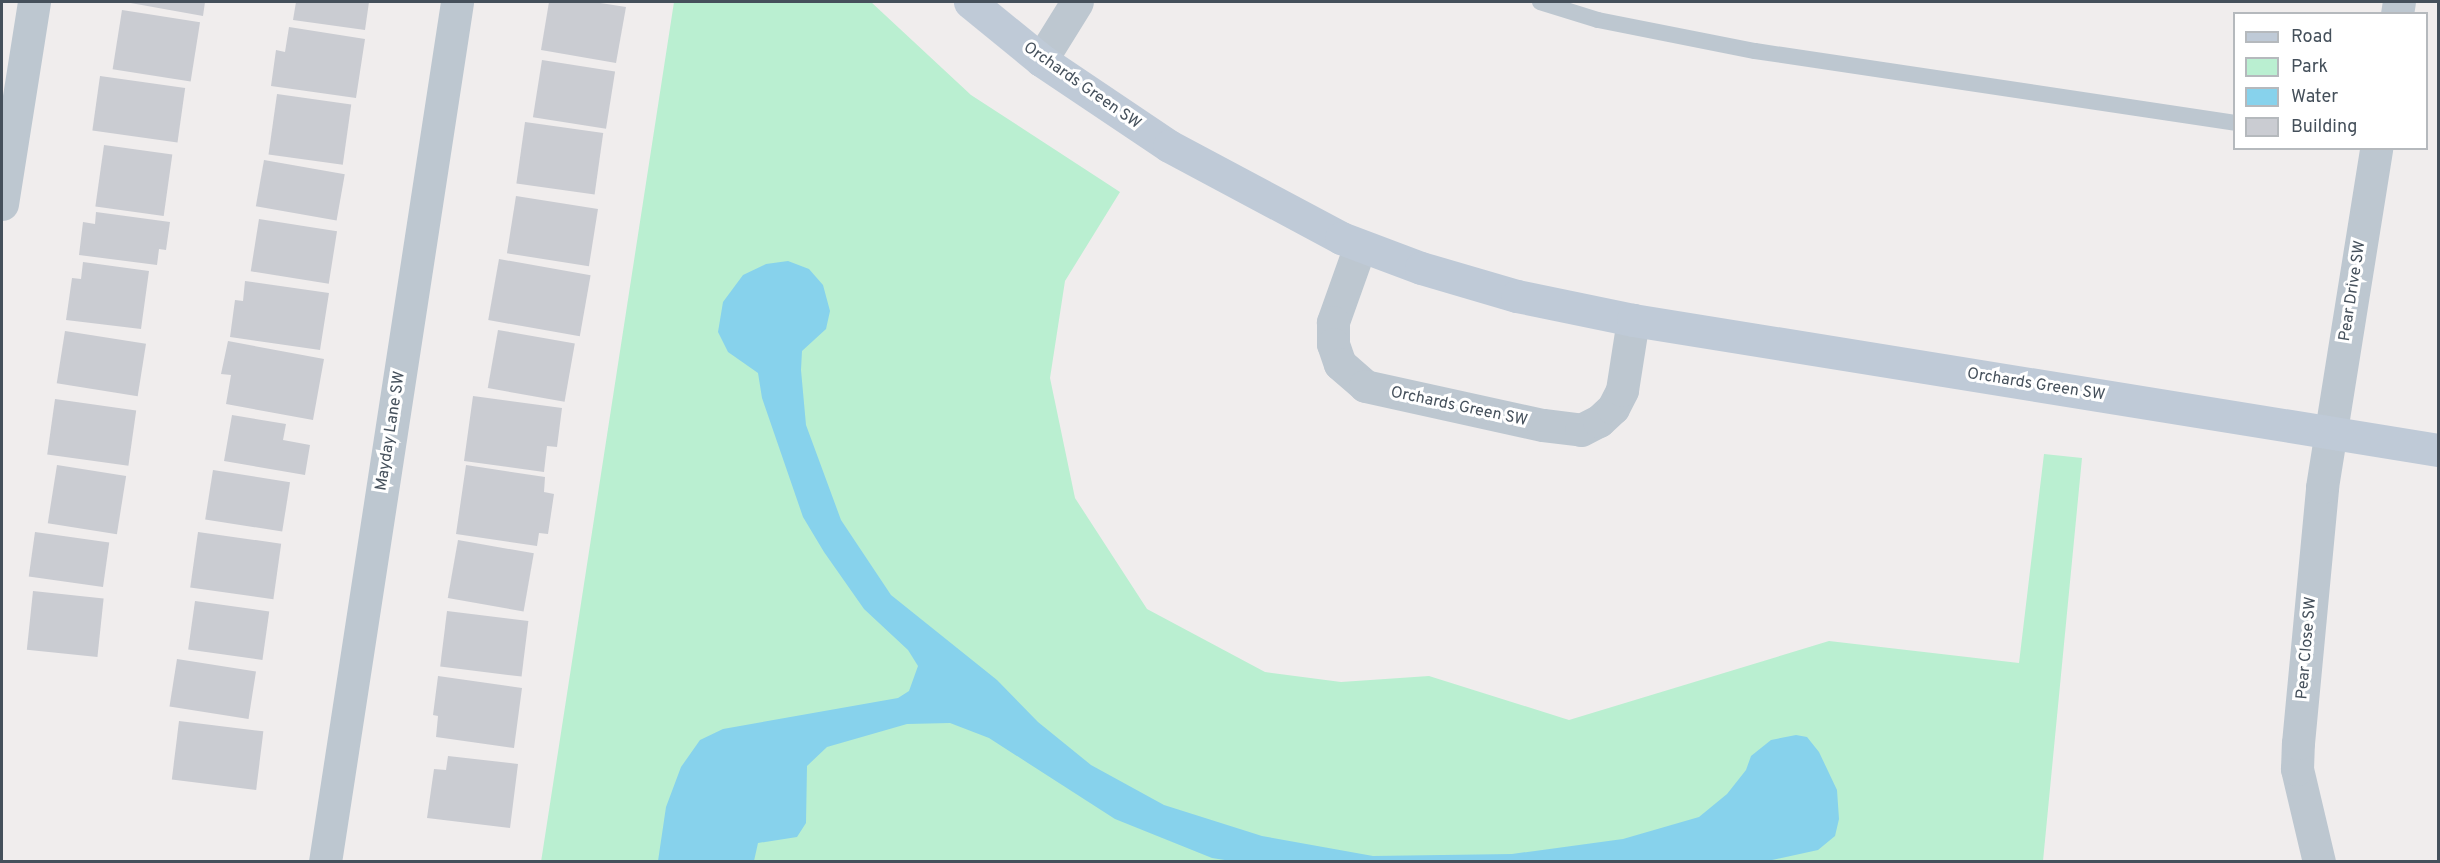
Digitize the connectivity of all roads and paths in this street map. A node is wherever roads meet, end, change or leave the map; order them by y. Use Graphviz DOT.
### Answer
graph roads {
  1 [pos="34,2"];
  2 [pos="457,2"];
  3 [pos="970,2"];
  4 [pos="1077,2"];
  5 [pos="1540,2"];
  6 [pos="1041,60"];
  7 [pos="2233,123"];
  8 [pos="2376,150"];
  9 [pos="2,204"];
  10 [pos="1360,246"];
  11 [pos="1633,320"];
  12 [pos="2330,433"];
  13 [pos="2439,450"];
  14 [pos="325,861"];
  15 [pos="2319,861"];
  1 -- 9 [label="street"];
  2 -- 14 [label="street, Mayday Lane SW"];
  3 -- 6 [label="street, Orchards Green SW"];
  4 -- 6 [label="street"];
  5 -- 7 [label="lane"];
  6 -- 10 [label="street, Orchards Green SW"];
  8 -- 12 [label="street, Pear Drive SW"];
  10 -- 11 [label="street, Orchards Green SW"];
  10 -- 11 [label="street, Orchards Green SW"];
  11 -- 12 [label="street, Orchards Green SW"];
  12 -- 13 [label="street, Orchards Green SW"];
  12 -- 15 [label="street, Pear Close SW"];
}
